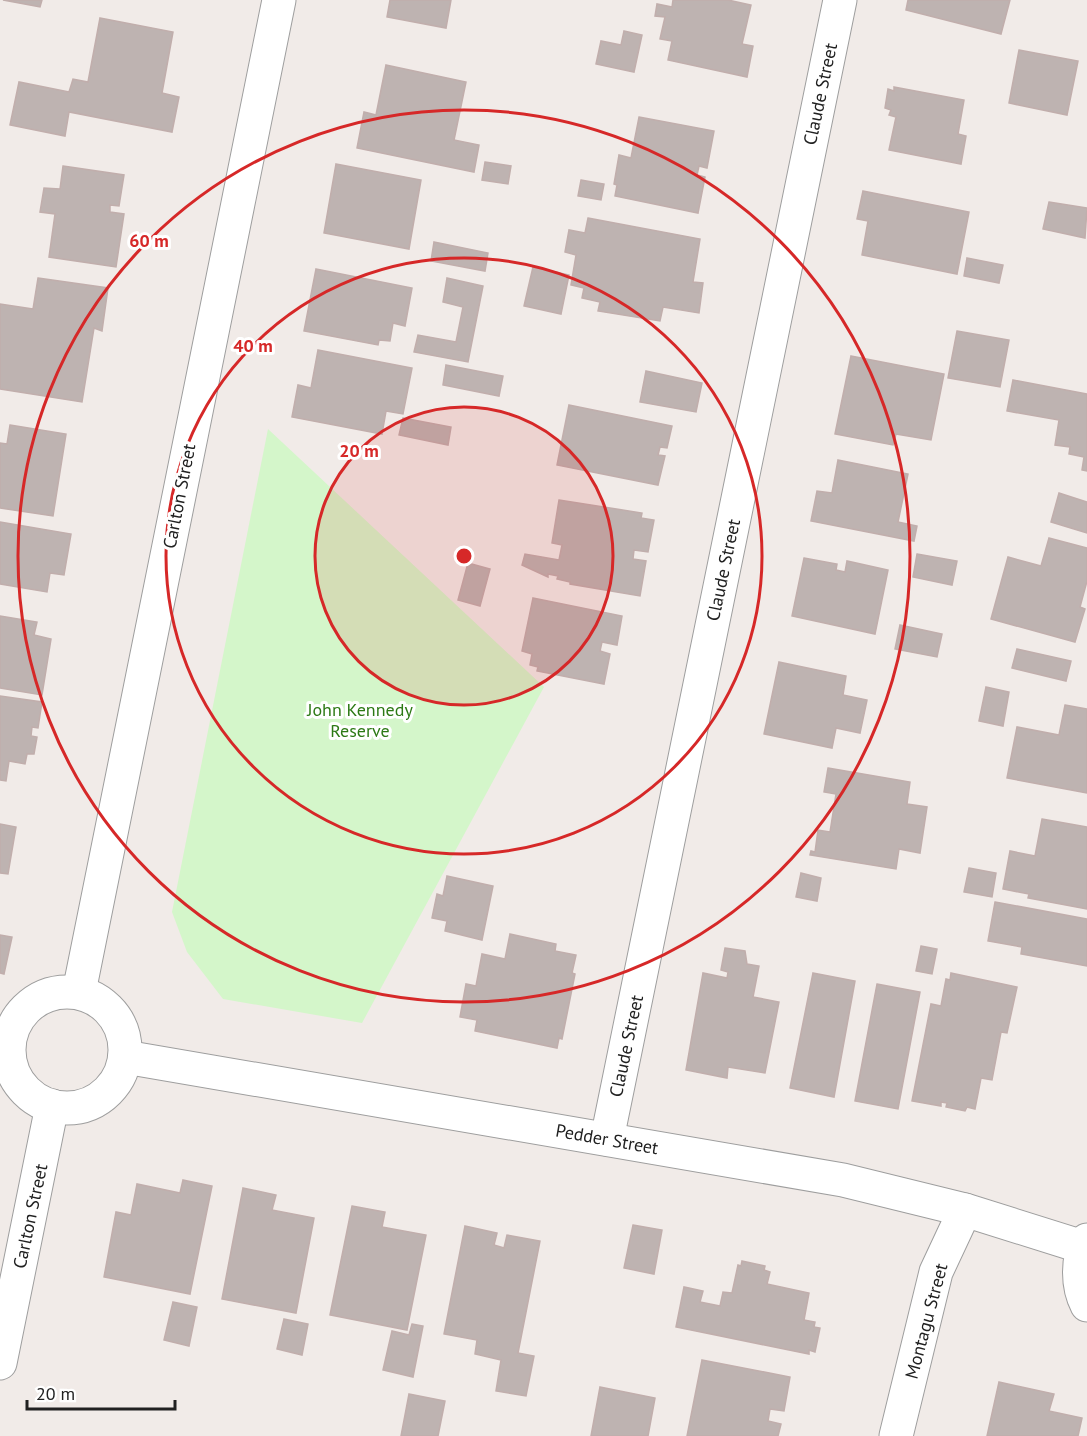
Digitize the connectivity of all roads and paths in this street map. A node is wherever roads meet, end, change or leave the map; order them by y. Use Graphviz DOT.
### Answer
graph roads {
  1 [pos="279,0"];
  2 [pos="840,0"];
  3 [pos="79,992"];
  4 [pos="5,1038"];
  5 [pos="125,1057"];
  6 [pos="52,1106"];
  7 [pos="608,1140"];
  8 [pos="965,1210"];
  9 [pos="1085,1243"];
  10 [pos="1087,1305"];
  11 [pos="0,1363"];
  12 [pos="896,1436"];
  1 -- 3 [label="street, Carlton Street"];
  2 -- 7 [label="street, Claude Street"];
  3 -- 4 [label="street"];
  3 -- 5 [label="street"];
  4 -- 6 [label="street"];
  5 -- 6 [label="street"];
  5 -- 7 [label="street, Pedder Street"];
  6 -- 11 [label="street, Carlton Street"];
  7 -- 8 [label="street, Pedder Street"];
  8 -- 9 [label="street, Pedder Street"];
  8 -- 12 [label="street, Montagu Street"];
  9 -- 10 [label="street"];
}
